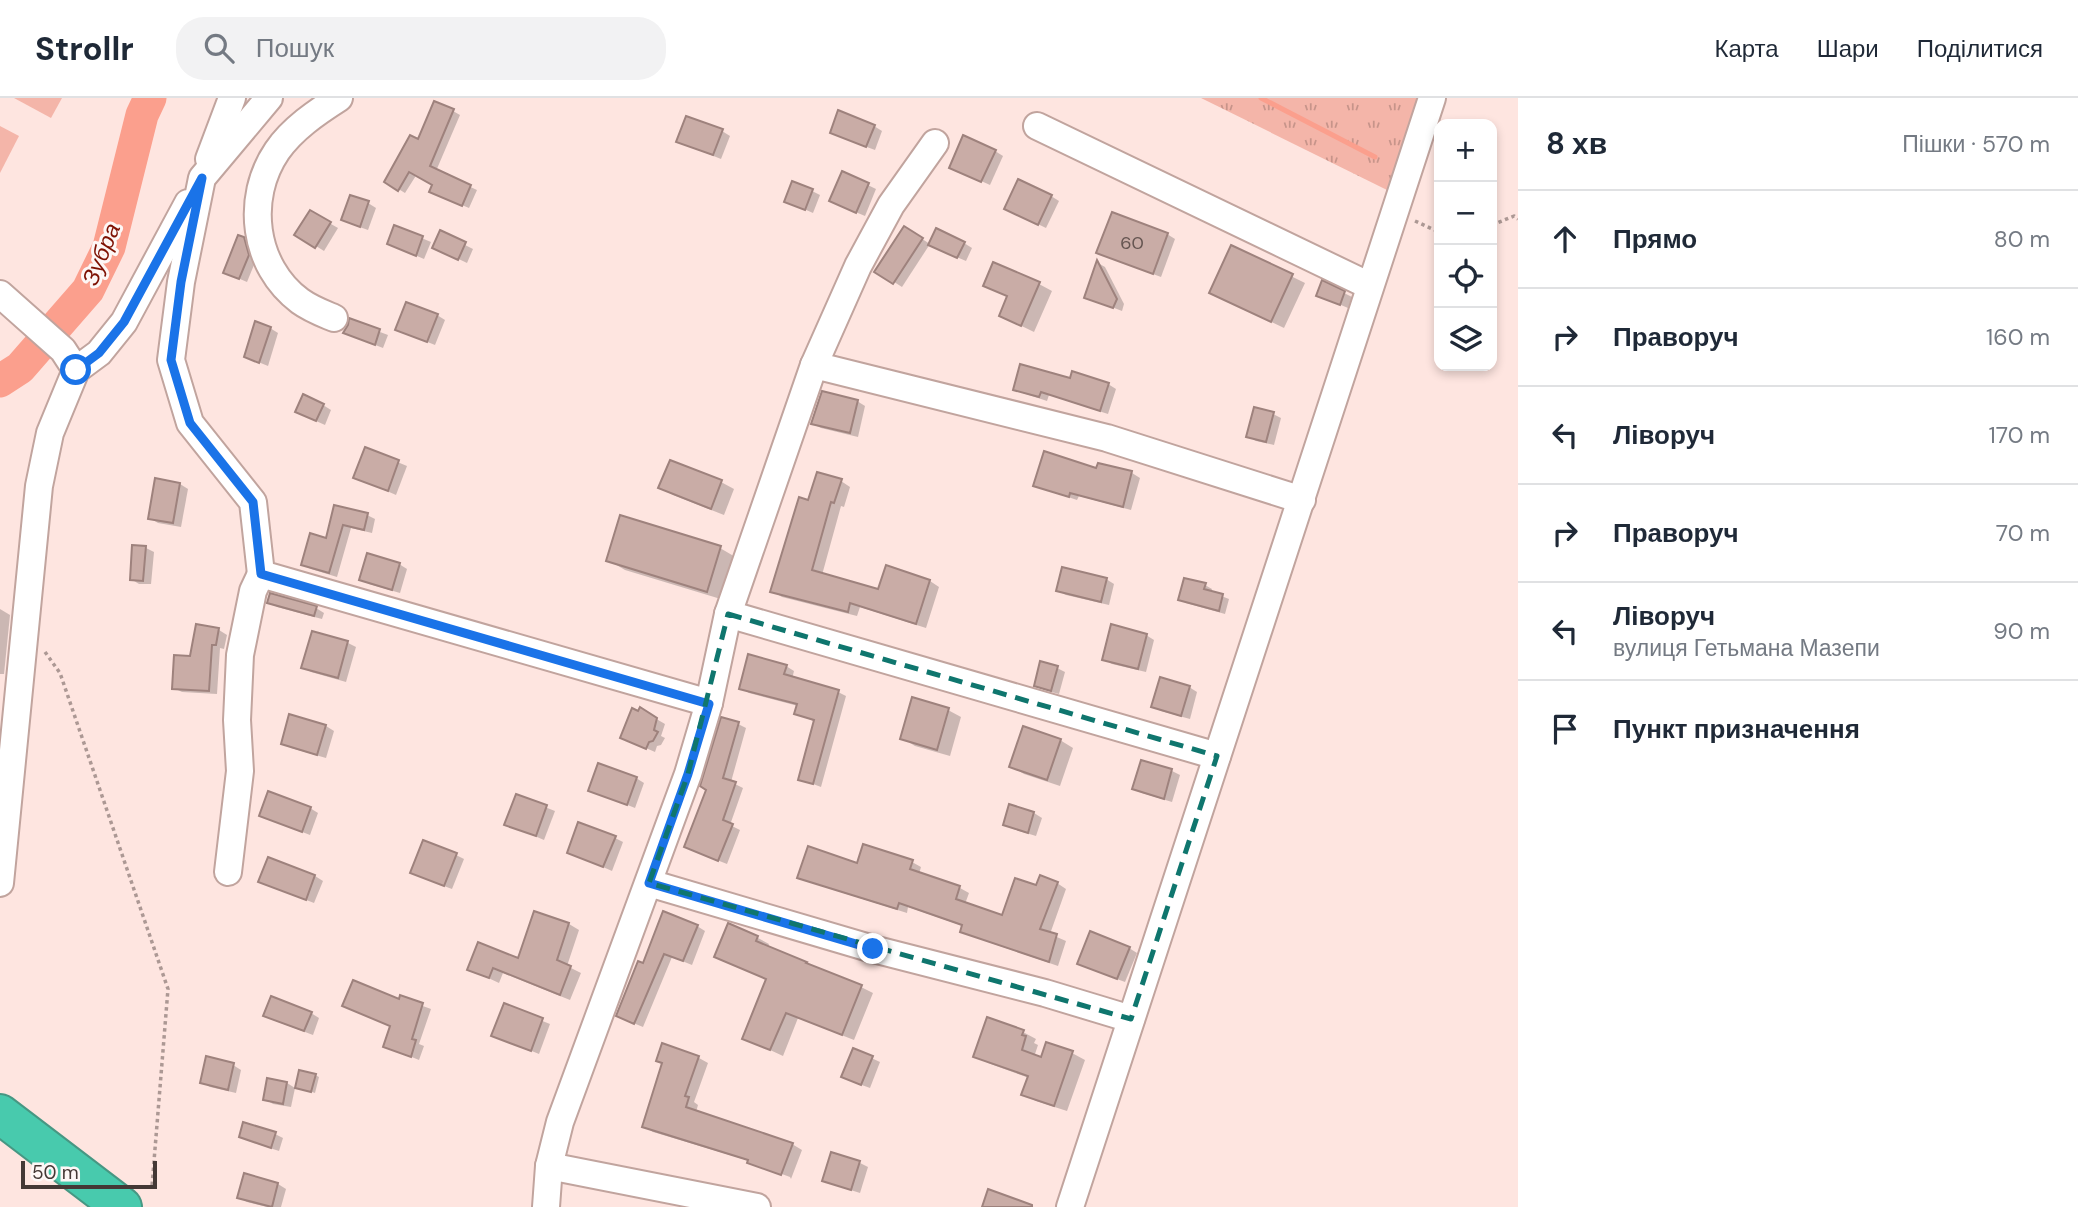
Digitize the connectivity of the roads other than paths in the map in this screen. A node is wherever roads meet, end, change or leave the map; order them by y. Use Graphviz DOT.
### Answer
graph roads {
  1 [pos="232,98"];
  2 [pos="269,98"];
  3 [pos="339,98"];
  4 [pos="1432,98"];
  5 [pos="1037,127"];
  6 [pos="935,143"];
  7 [pos="202,178"];
  8 [pos="1370,286"];
  9 [pos="0,294"];
  10 [pos="334,318"];
  11 [pos="69,360"];
  12 [pos="814,365"];
  13 [pos="1302,500"];
  14 [pos="261,574"];
  15 [pos="728,614"];
  16 [pos="709,704"];
  17 [pos="1217,756"];
  18 [pos="228,872"];
  19 [pos="0,883"];
  20 [pos="649,883"];
  21 [pos="1131,1019"];
  22 [pos="0,1114"];
  23 [pos="549,1166"];
  24 [pos="137,1196"];
  25 [pos="546,1207"];
  26 [pos="757,1207"];
  27 [pos="1070,1207"];
  1 -- 7 [label="street"];
  2 -- 7 [label="street"];
  3 -- 10 [label="street"];
  4 -- 8 [label="street"];
  5 -- 8 [label="street"];
  6 -- 12 [label="street"];
  7 -- 11 [label="street"];
  7 -- 14 [label="street"];
  8 -- 13 [label="street"];
  9 -- 11 [label="street"];
  11 -- 19 [label="street"];
  12 -- 13 [label="street"];
  12 -- 15 [label="street"];
  13 -- 17 [label="street"];
  14 -- 16 [label="street"];
  14 -- 18 [label="street"];
  15 -- 16 [label="street"];
  15 -- 17 [label="street"];
  16 -- 20 [label="street"];
  17 -- 21 [label="street"];
  20 -- 21 [label="street"];
  20 -- 23 [label="street"];
  21 -- 27 [label="street"];
  22 -- 24 [label="highway"];
  23 -- 25 [label="street"];
  23 -- 26 [label="street"];
}
